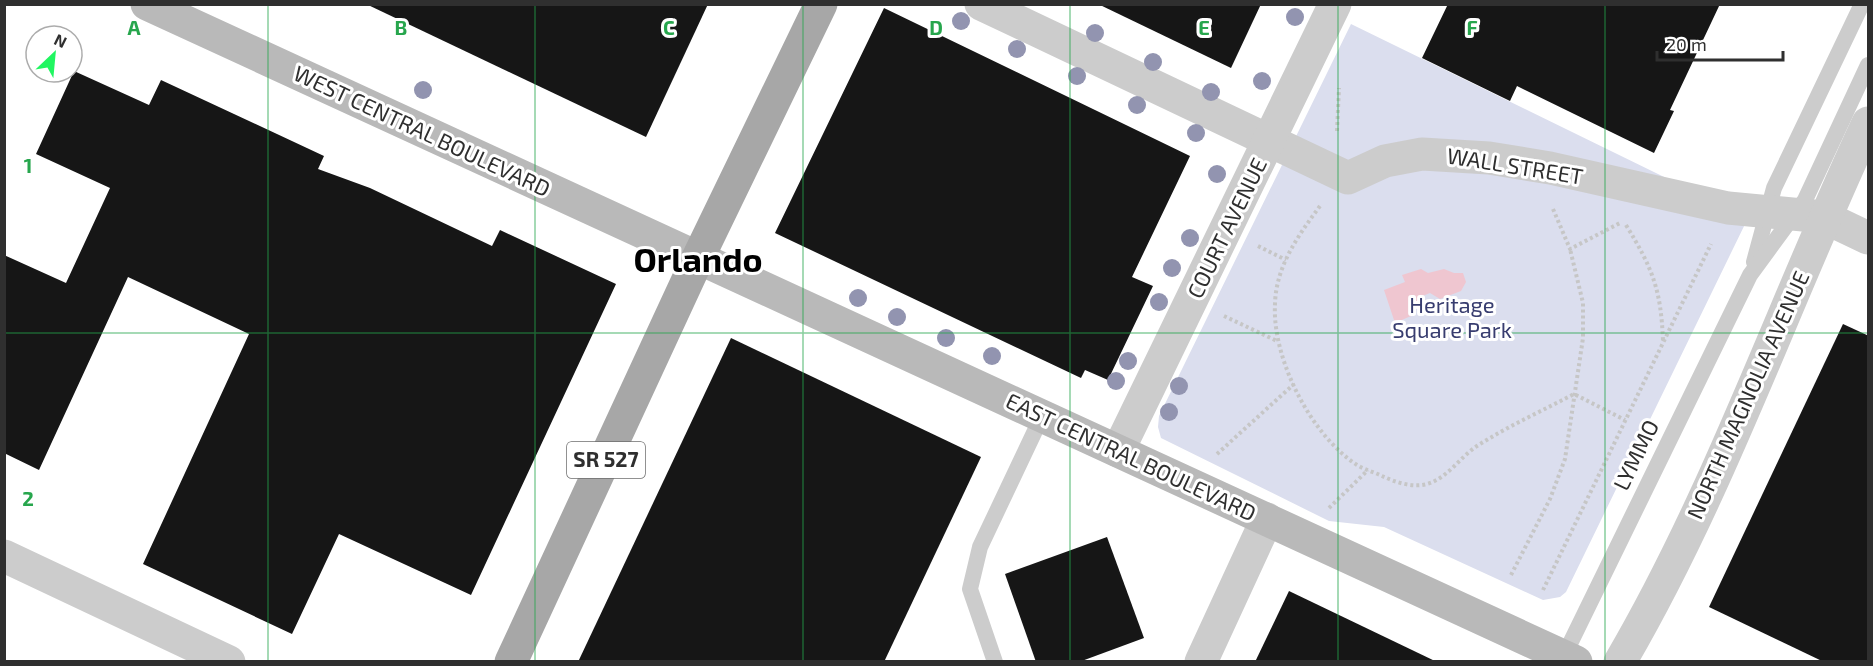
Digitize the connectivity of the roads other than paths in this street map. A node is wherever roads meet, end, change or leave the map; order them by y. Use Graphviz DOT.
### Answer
graph roads {
  1 [pos="147,4"];
  2 [pos="821,4"];
  3 [pos="981,4"];
  4 [pos="1335,4"];
  5 [pos="1862,4"];
  6 [pos="1869,65"];
  7 [pos="1869,123"];
  8 [pos="1269,141"];
  9 [pos="1795,215"];
  10 [pos="1869,238"];
  11 [pos="698,258"];
  12 [pos="1750,274"];
  13 [pos="1042,416"];
  14 [pos="1118,451"];
  15 [pos="1267,519"];
  16 [pos="4,556"];
  17 [pos="1566,660"];
  18 [pos="229,662"];
  19 [pos="511,662"];
  20 [pos="995,662"];
  21 [pos="1201,662"];
  22 [pos="1620,662"];
  1 -- 11 [label="street, WEST CENTRAL BOULEVARD"];
  2 -- 11 [label="main road, SR 527"];
  3 -- 8 [label="street"];
  4 -- 8 [label="street, COURT AVENUE"];
  5 -- 9 [label="lane, LYMMO"];
  6 -- 9 [label="lane, LYMMO"];
  7 -- 9 [label="street, NORTH MAGNOLIA AVENUE"];
  8 -- 9 [label="street, WALL STREET"];
  8 -- 14 [label="street, COURT AVENUE"];
  9 -- 10 [label="street, WALL STREET"];
  9 -- 12 [label="lane, LYMMO"];
  9 -- 12 [label="lane, LYMMO"];
  9 -- 22 [label="street, NORTH MAGNOLIA AVENUE"];
  11 -- 13 [label="street, EAST CENTRAL BOULEVARD"];
  11 -- 19 [label="main road, SR 527"];
  12 -- 17 [label="lane, LYMMO"];
  13 -- 14 [label="street, EAST CENTRAL BOULEVARD"];
  13 -- 20 [label="lane"];
  14 -- 15 [label="street, EAST CENTRAL BOULEVARD"];
  15 -- 17 [label="street, EAST CENTRAL BOULEVARD"];
  15 -- 21 [label="street"];
  16 -- 18 [label="street"];
}
